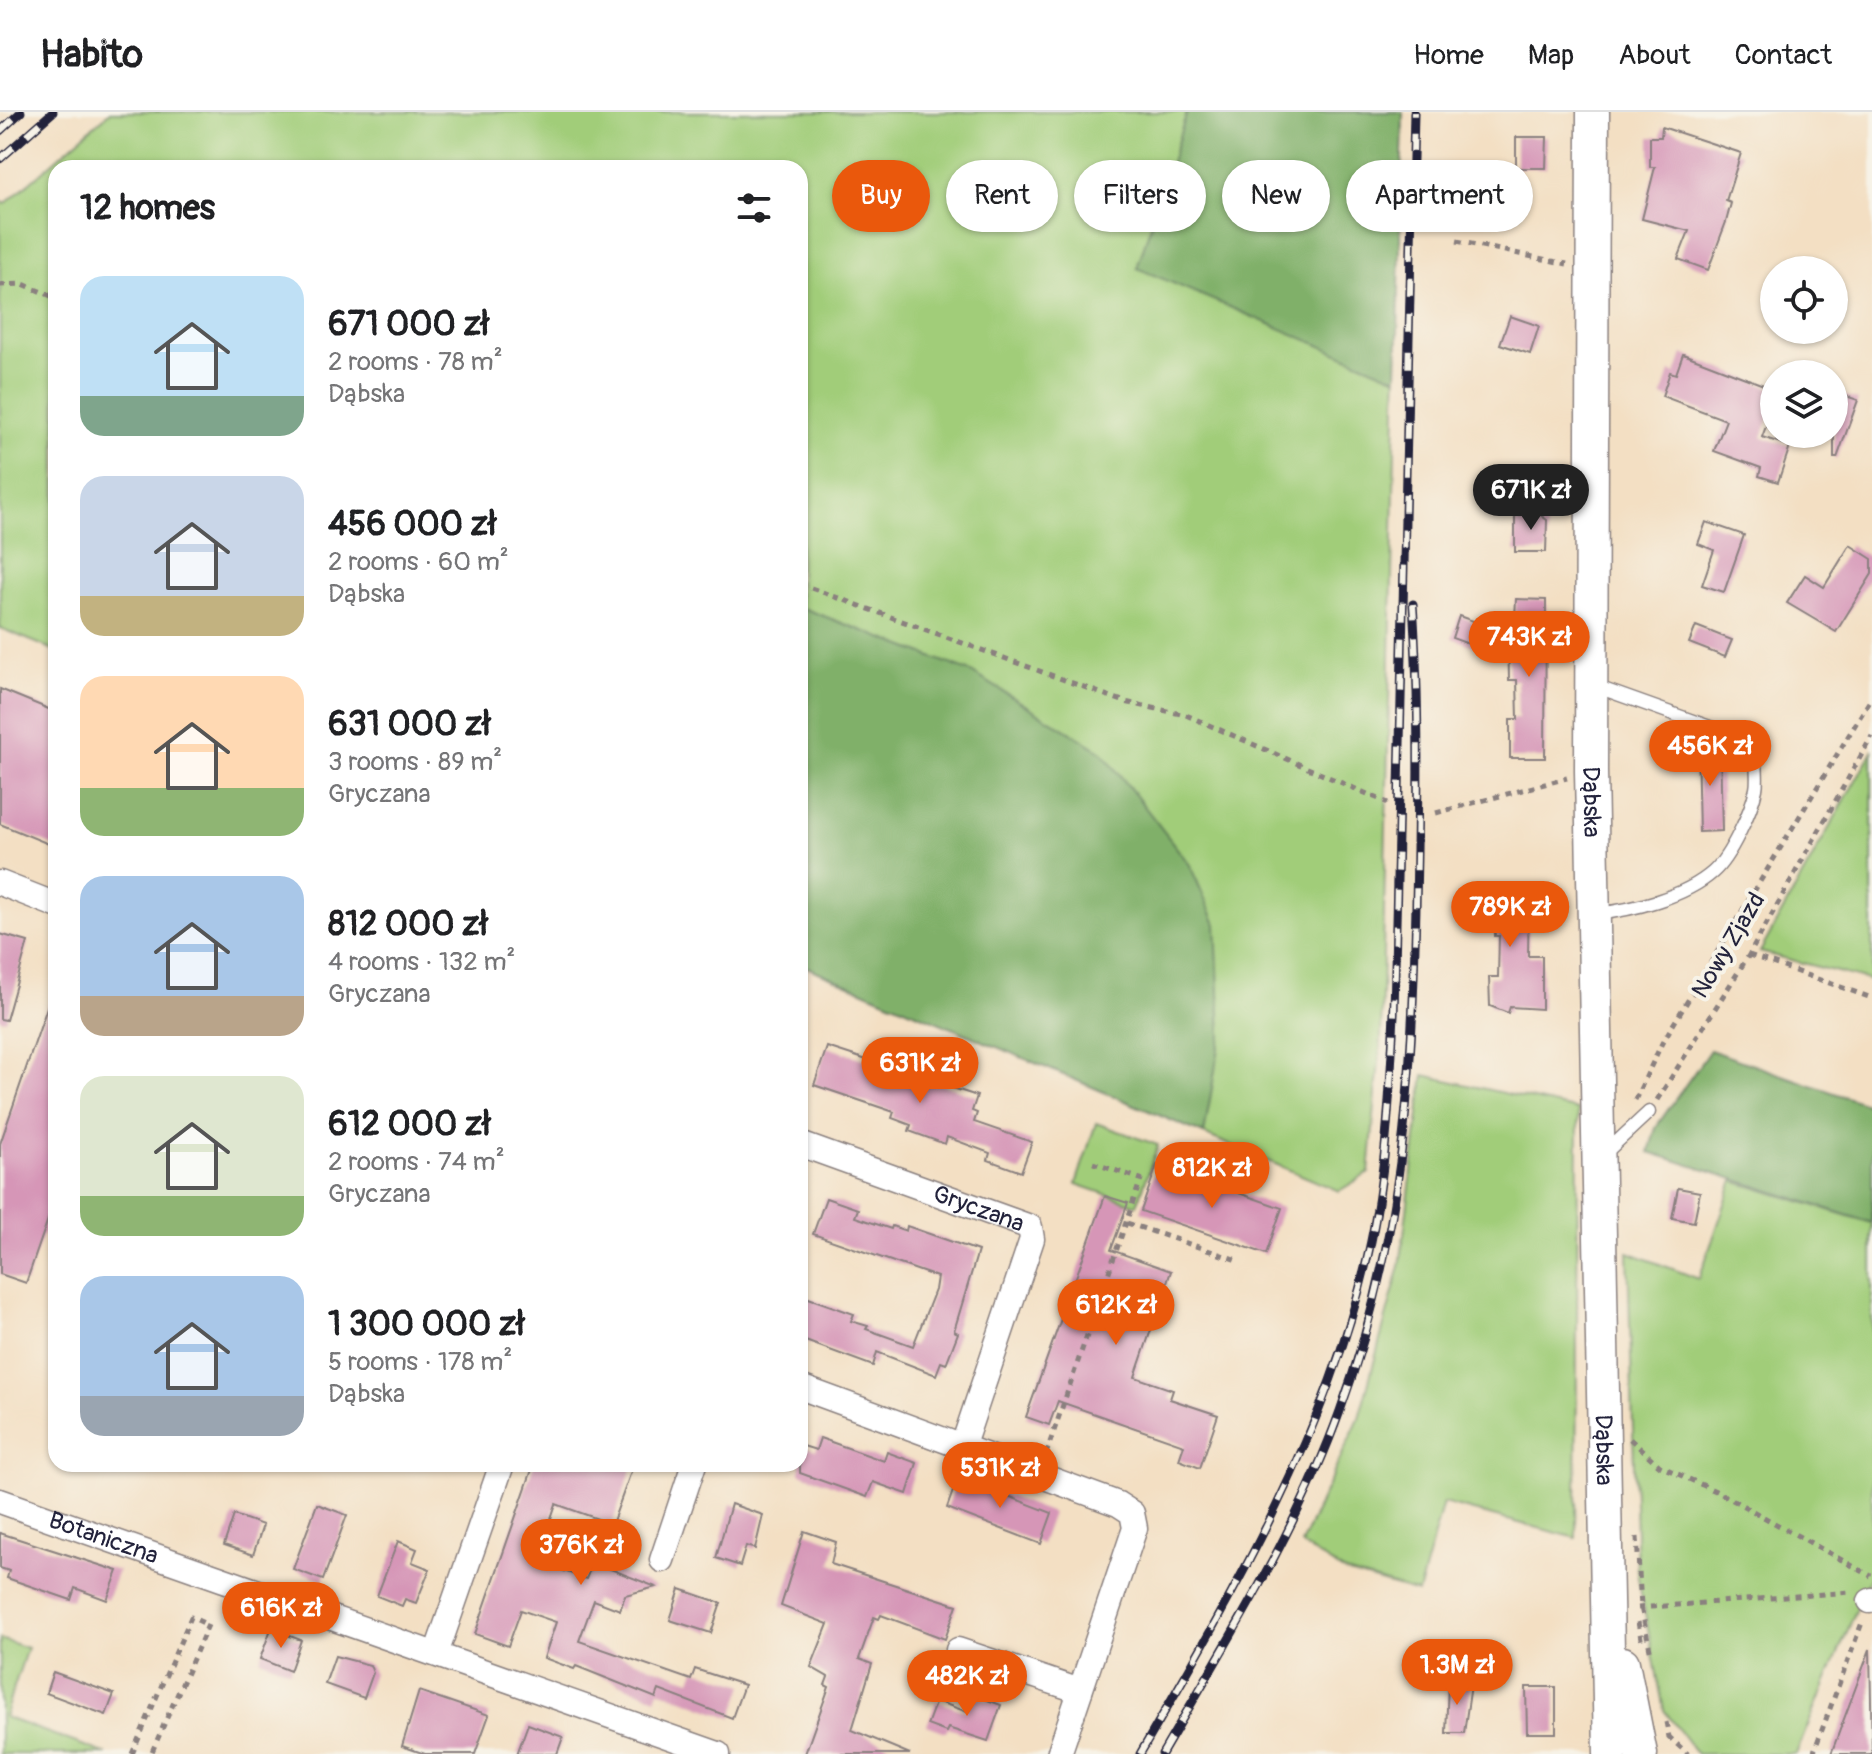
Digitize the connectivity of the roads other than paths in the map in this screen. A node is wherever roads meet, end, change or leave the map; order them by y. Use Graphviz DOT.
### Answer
graph roads {
  1 [pos="1593,112"];
  2 [pos="1591,684"];
  3 [pos="0,883"];
  4 [pos="48,902"];
  5 [pos="1592,914"];
  6 [pos="1649,1112"];
  7 [pos="808,1147"];
  8 [pos="1598,1159"];
  9 [pos="808,1390"];
  10 [pos="963,1445"];
  11 [pos="499,1472"];
  12 [pos="691,1472"];
  13 [pos="0,1501"];
  14 [pos="662,1560"];
  15 [pos="1608,1589"];
  16 [pos="958,1650"];
  17 [pos="436,1654"];
  18 [pos="1080,1691"];
  19 [pos="718,1754"];
  20 [pos="1059,1754"];
  21 [pos="1610,1754"];
  22 [pos="1641,1754"];
  1 -- 2 [label="street, Dąbska"];
  2 -- 5 [label="street, Dąbska"];
  2 -- 5 [label="lane"];
  3 -- 4 [label="street"];
  5 -- 8 [label="street, Dąbska"];
  6 -- 8 [label="lane"];
  7 -- 10 [label="street, Gryczana"];
  8 -- 15 [label="street, Dąbska"];
  9 -- 10 [label="street"];
  10 -- 18 [label="street"];
  11 -- 17 [label="street"];
  12 -- 14 [label="street"];
  13 -- 17 [label="street, Botaniczna"];
  15 -- 21 [label="street, Dąbska"];
  15 -- 22 [label="street, Dąbska"];
  16 -- 18 [label="street"];
  17 -- 19 [label="street, Botaniczna"];
  18 -- 20 [label="street"];
}
